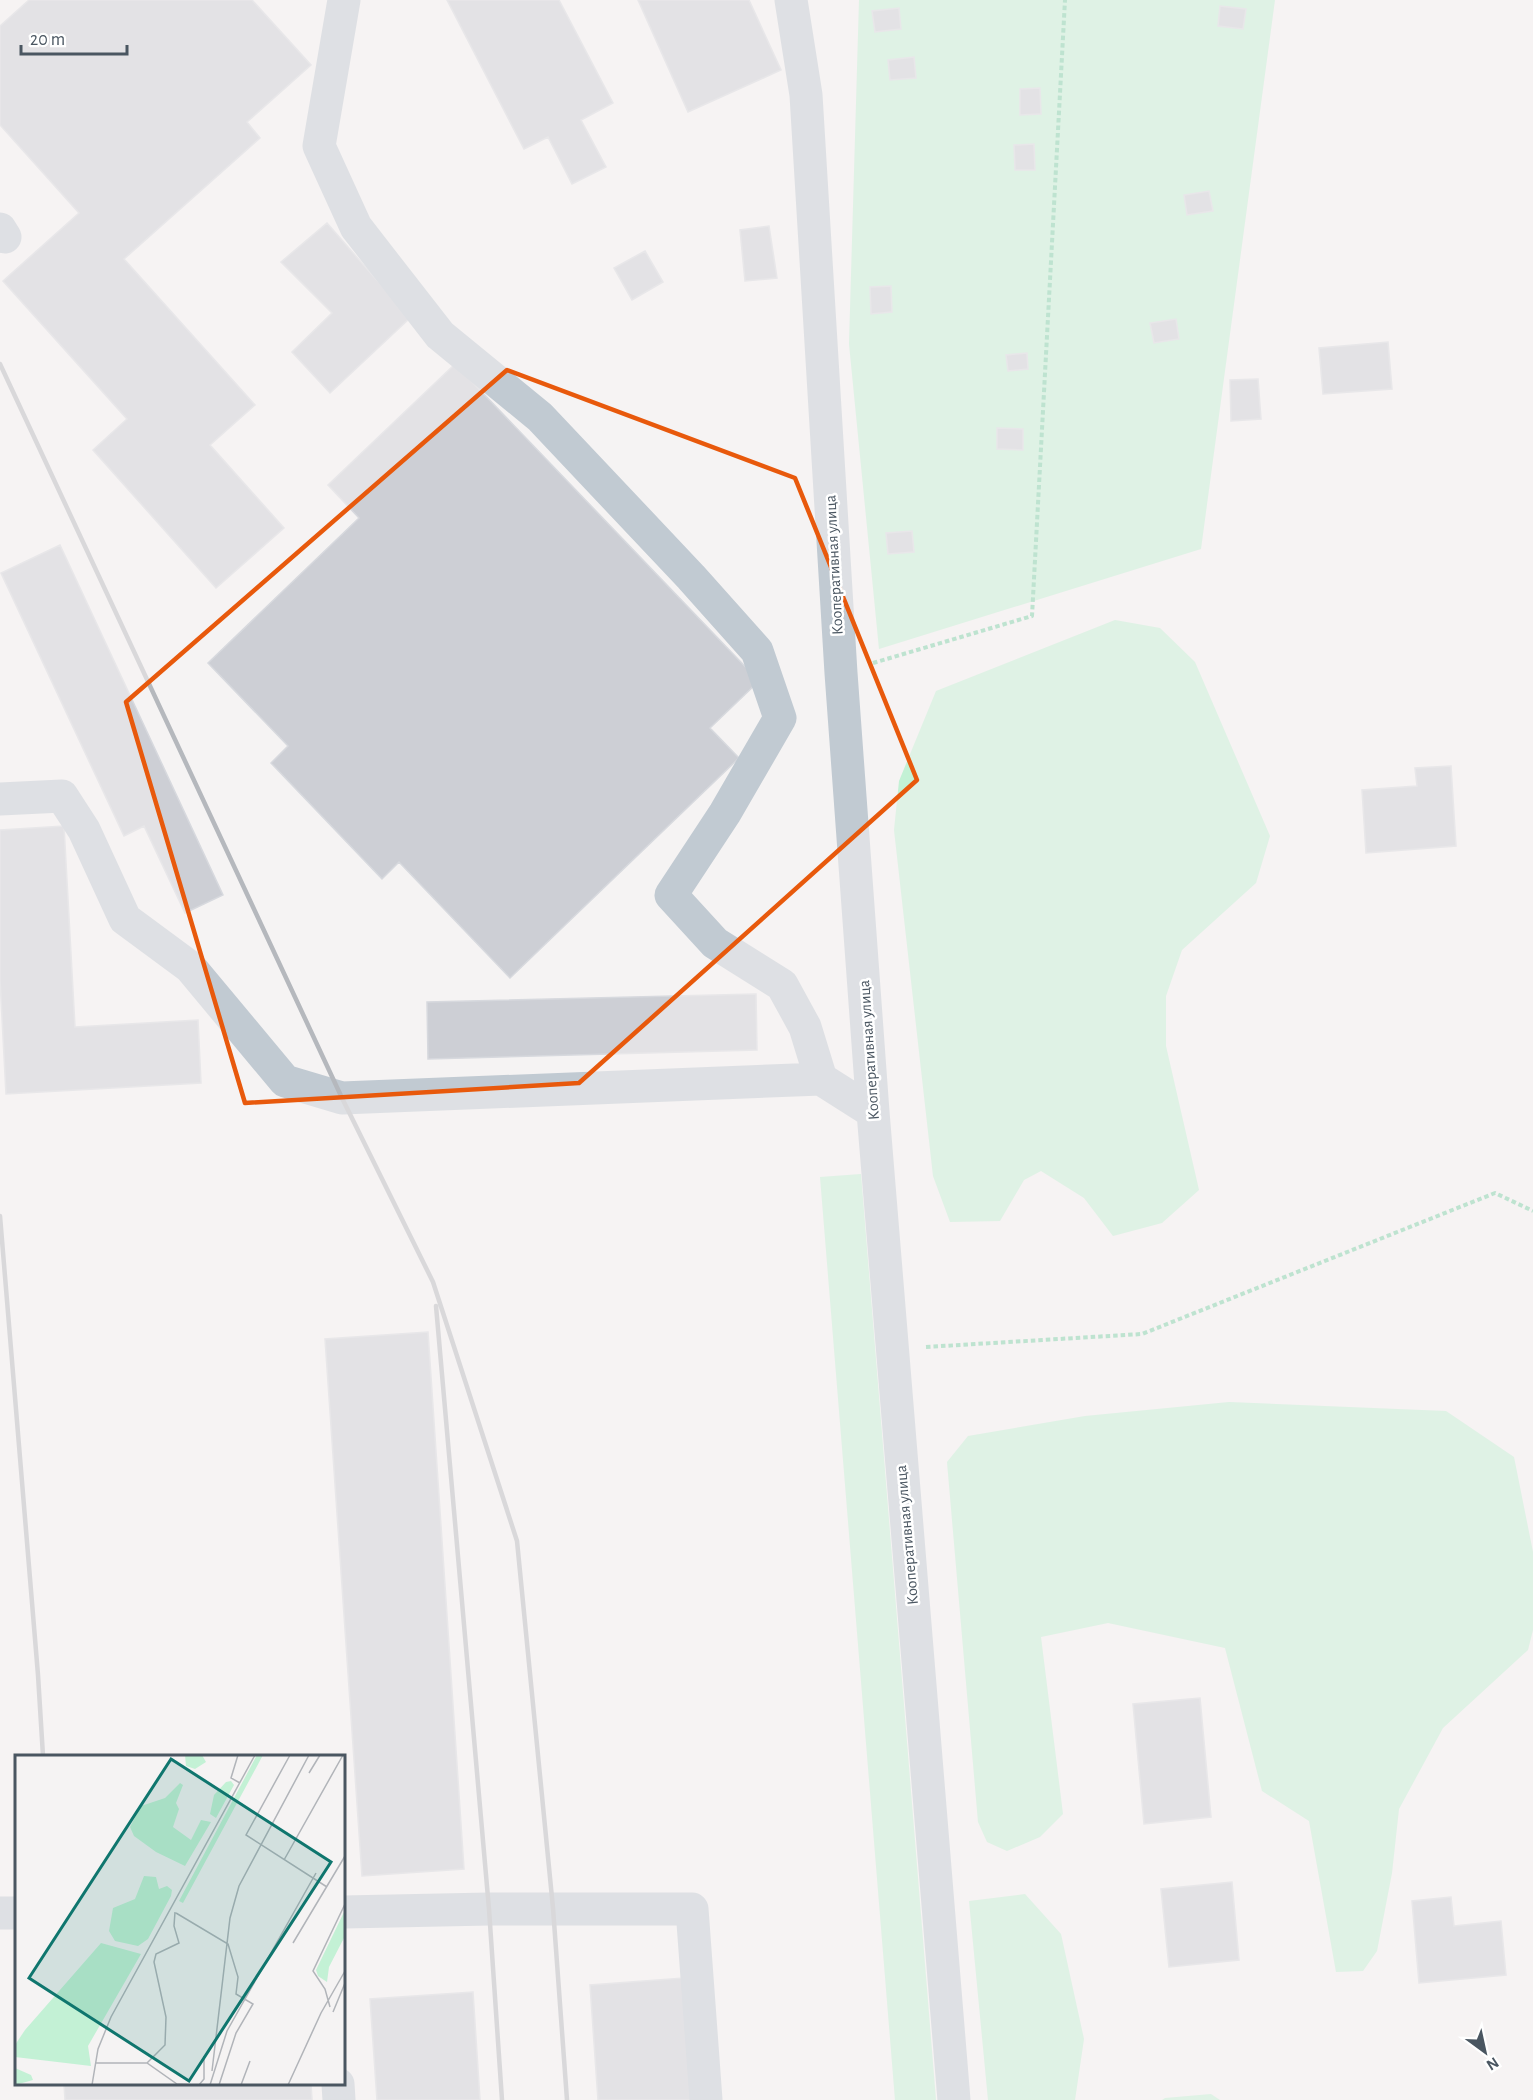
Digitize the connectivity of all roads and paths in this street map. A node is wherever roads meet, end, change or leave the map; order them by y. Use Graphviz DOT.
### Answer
graph roads {
  1 [pos="344,0"];
  2 [pos="791,0"];
  3 [pos="1065,0"];
  4 [pos="840,673"];
  5 [pos="0,799"];
  6 [pos="821,1079"];
  7 [pos="873,1112"];
  8 [pos="1533,1211"];
  9 [pos="892,1349"];
  10 [pos="345,1912"];
  11 [pos="338,2085"];
  12 [pos="339,2100"];
  13 [pos="706,2100"];
  14 [pos="954,2100"];
  1 -- 6 [label="street"];
  2 -- 4 [label="street, Кооперативная улица"];
  3 -- 4 [label="path"];
  4 -- 7 [label="street, Кооперативная улица"];
  5 -- 6 [label="street"];
  6 -- 7 [label="street"];
  7 -- 9 [label="street, Кооперативная улица"];
  8 -- 9 [label="path"];
  9 -- 14 [label="street, Кооперативная улица"];
  10 -- 13 [label="street"];
  11 -- 12 [label="street"];
}
